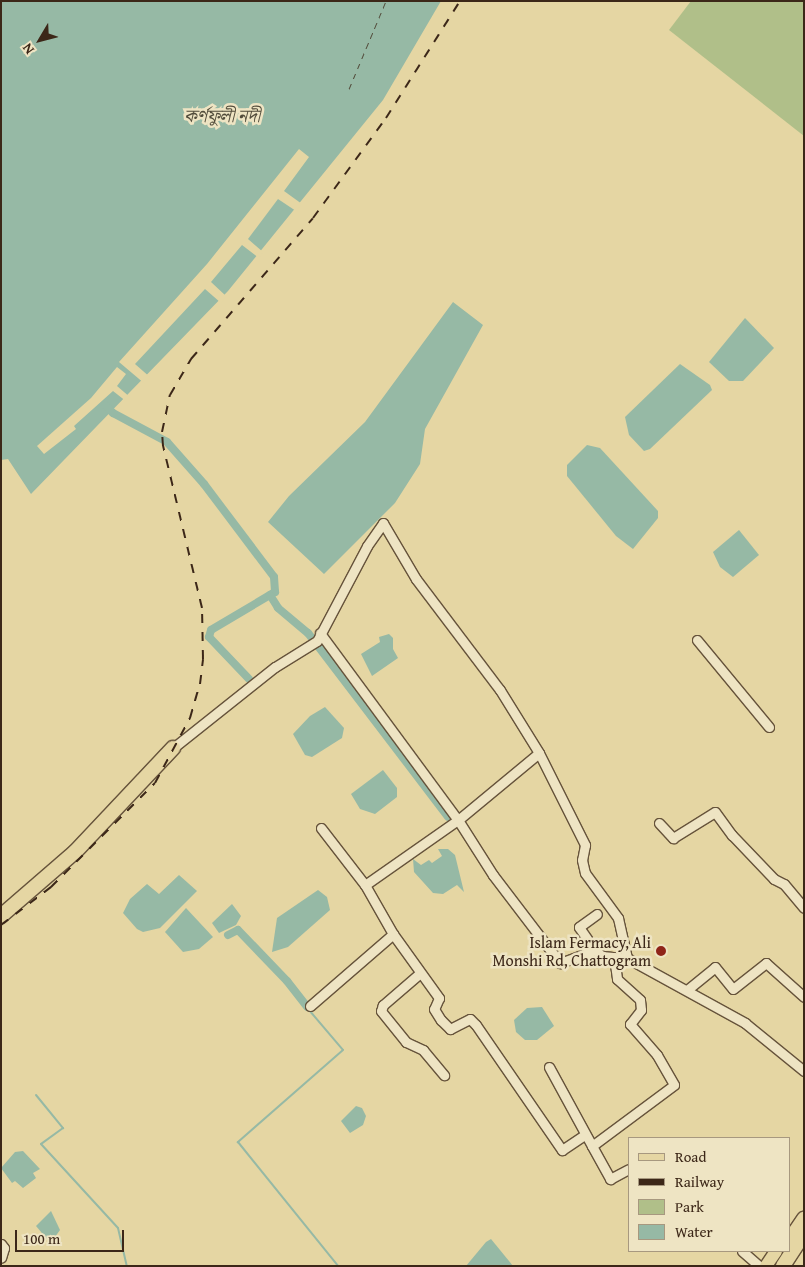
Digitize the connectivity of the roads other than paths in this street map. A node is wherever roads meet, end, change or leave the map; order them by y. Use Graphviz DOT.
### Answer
graph roads {
  1 [pos="317,639"];
  2 [pos="697,640"];
  3 [pos="769,727"];
  4 [pos="173,748"];
  5 [pos="540,753"];
  6 [pos="458,820"];
  7 [pos="659,823"];
  8 [pos="321,828"];
  9 [pos="365,885"];
  10 [pos="804,908"];
  11 [pos="597,914"];
  12 [pos="1,916"];
  13 [pos="392,934"];
  14 [pos="595,950"];
  15 [pos="614,957"];
  16 [pos="627,958"];
  17 [pos="419,974"];
  18 [pos="687,990"];
  19 [pos="804,997"];
  20 [pos="310,1006"];
  21 [pos="549,1067"];
  22 [pos="804,1071"];
  23 [pos="444,1075"];
  24 [pos="584,1135"];
  25 [pos="592,1146"];
  26 [pos="628,1170"];
  27 [pos="804,1209"];
  28 [pos="804,1219"];
  29 [pos="790,1230"];
  30 [pos="804,1234"];
  31 [pos="1,1244"];
  32 [pos="798,1246"];
  33 [pos="743,1252"];
  34 [pos="775,1252"];
  35 [pos="782,1252"];
  36 [pos="1,1258"];
  37 [pos="758,1266"];
  38 [pos="766,1266"];
  39 [pos="773,1266"];
  40 [pos="783,1266"];
  41 [pos="788,1266"];
  1 -- 4 [label="street"];
  1 -- 5 [label="street"];
  1 -- 6 [label="street"];
  2 -- 3 [label="street"];
  4 -- 12 [label="highway"];
  5 -- 6 [label="street"];
  5 -- 16 [label="street"];
  6 -- 9 [label="street"];
  6 -- 14 [label="street"];
  7 -- 10 [label="street"];
  8 -- 9 [label="street"];
  9 -- 13 [label="street"];
  11 -- 14 [label="street"];
  13 -- 17 [label="street"];
  13 -- 20 [label="street"];
  14 -- 15 [label="street"];
  15 -- 16 [label="street"];
  15 -- 25 [label="street"];
  16 -- 18 [label="street"];
  17 -- 23 [label="street"];
  17 -- 24 [label="street"];
  18 -- 19 [label="street"];
  18 -- 22 [label="street"];
  21 -- 24 [label="street"];
  24 -- 25 [label="street"];
  25 -- 26 [label="street"];
  27 -- 29 [label="main road"];
  28 -- 32 [label="highway"];
  30 -- 40 [label="highway"];
  31 -- 36 [label="street"];
  32 -- 41 [label="main road"];
  33 -- 37 [label="street"];
  34 -- 38 [label="main road"];
  35 -- 39 [label="highway"];
}
